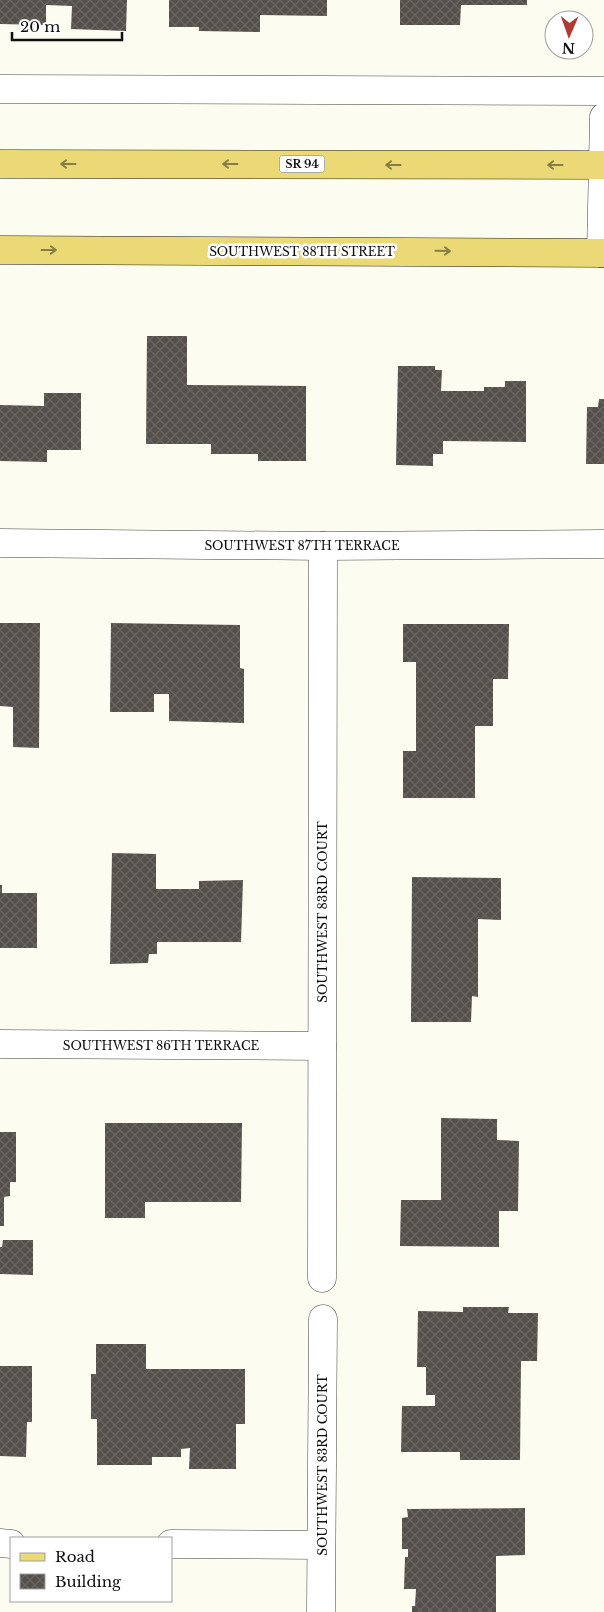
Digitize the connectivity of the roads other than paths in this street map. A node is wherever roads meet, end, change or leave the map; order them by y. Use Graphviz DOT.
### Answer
graph roads {
  1 [pos="0,90"];
  2 [pos="604,91"];
  3 [pos="604,117"];
  4 [pos="0,164"];
  5 [pos="604,165"];
  6 [pos="0,250"];
  7 [pos="602,253"];
  8 [pos="0,543"];
  9 [pos="604,544"];
  10 [pos="323,546"];
  11 [pos="0,1044"];
  12 [pos="322,1046"];
  13 [pos="322,1278"];
  14 [pos="323,1319"];
  15 [pos="172,1544"];
  16 [pos="321,1545"];
  17 [pos="321,1612"];
  1 -- 2 [label="street"];
  3 -- 5 [label="street"];
  5 -- 4 [label="main road, SR 94, one-way"];
  5 -- 7 [label="street"];
  6 -- 7 [label="main road, SOUTHWEST 88TH STREET, one-way"];
  8 -- 10 [label="street, SOUTHWEST 87TH TERRACE"];
  9 -- 10 [label="street, SOUTHWEST 87TH TERRACE"];
  10 -- 12 [label="street, SOUTHWEST 83RD COURT"];
  11 -- 12 [label="street, SOUTHWEST 86TH TERRACE"];
  12 -- 13 [label="street, SOUTHWEST 83RD COURT"];
  14 -- 16 [label="street, SOUTHWEST 83RD COURT"];
  15 -- 16 [label="street"];
  16 -- 17 [label="street, SOUTHWEST 83RD COURT"];
}
